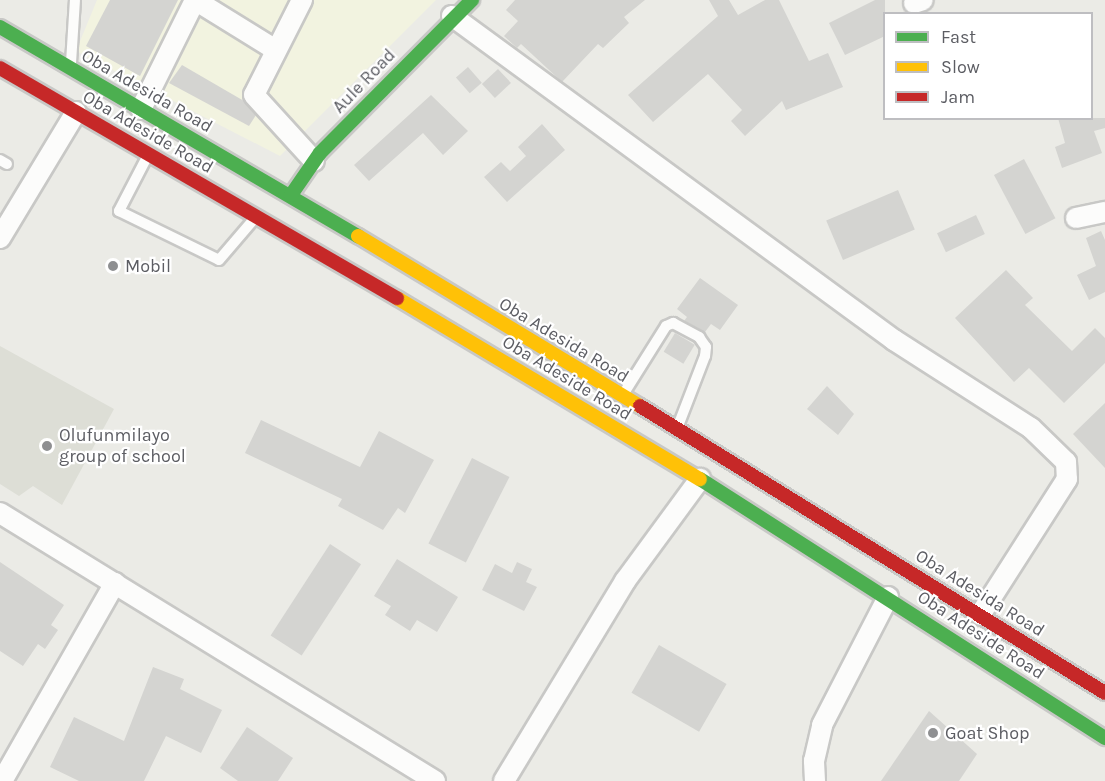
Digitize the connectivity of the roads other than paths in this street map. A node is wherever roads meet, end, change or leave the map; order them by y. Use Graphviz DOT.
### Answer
graph roads {
  1 [pos="75,0"];
  2 [pos="195,0"];
  3 [pos="302,0"];
  4 [pos="472,0"];
  5 [pos="452,16"];
  6 [pos="0,27"];
  7 [pos="276,50"];
  8 [pos="0,68"];
  9 [pos="70,69"];
  10 [pos="141,109"];
  11 [pos="76,112"];
  12 [pos="149,154"];
  13 [pos="314,160"];
  14 [pos="291,195"];
  15 [pos="1105,212"];
  16 [pos="257,215"];
  17 [pos="1076,218"];
  18 [pos="0,238"];
  19 [pos="622,396"];
  20 [pos="677,429"];
  21 [pos="700,479"];
  22 [pos="0,513"];
  23 [pos="115,583"];
  24 [pos="888,597"];
  25 [pos="980,615"];
  26 [pos="1080,678"];
  27 [pos="1105,693"];
  28 [pos="1062,709"];
  29 [pos="1105,738"];
  30 [pos="2,781"];
  31 [pos="435,781"];
  32 [pos="504,781"];
  33 [pos="815,781"];
  1 -- 9 [label="lane"];
  2 -- 7 [label="street"];
  2 -- 10 [label="street"];
  3 -- 7 [label="street"];
  4 -- 5 [label="main road, Aule Road"];
  5 -- 13 [label="main road, Aule Road"];
  5 -- 25 [label="street"];
  6 -- 9 [label="main road, Oba Adesida Road"];
  7 -- 13 [label="street"];
  8 -- 11 [label="main road, Oba Adeside Road"];
  9 -- 10 [label="main road, Oba Adesida Road"];
  10 -- 14 [label="main road, Oba Adesida Road"];
  11 -- 12 [label="main road, Oba Adeside Road"];
  11 -- 18 [label="street"];
  12 -- 16 [label="main road, Oba Adeside Road"];
  12 -- 16 [label="lane"];
  13 -- 14 [label="main road, Aule Road"];
  14 -- 19 [label="main road, Oba Adesida Road"];
  15 -- 17 [label="street"];
  16 -- 21 [label="main road, Oba Adeside Road"];
  19 -- 20 [label="main road, Oba Adesida Road"];
  19 -- 20 [label="lane"];
  20 -- 25 [label="main road, Oba Adesida Road"];
  21 -- 24 [label="main road, Oba Adeside Road"];
  21 -- 32 [label="street"];
  22 -- 23 [label="street"];
  23 -- 30 [label="street"];
  23 -- 31 [label="street"];
  24 -- 28 [label="main road, Oba Adeside Road"];
  24 -- 33 [label="street"];
  25 -- 26 [label="main road, Oba Adesida Road"];
  26 -- 27 [label="main road, Oba Adesida Road"];
  26 -- 28 [label="main road"];
  28 -- 29 [label="main road, Oba Adeside Road"];
}
